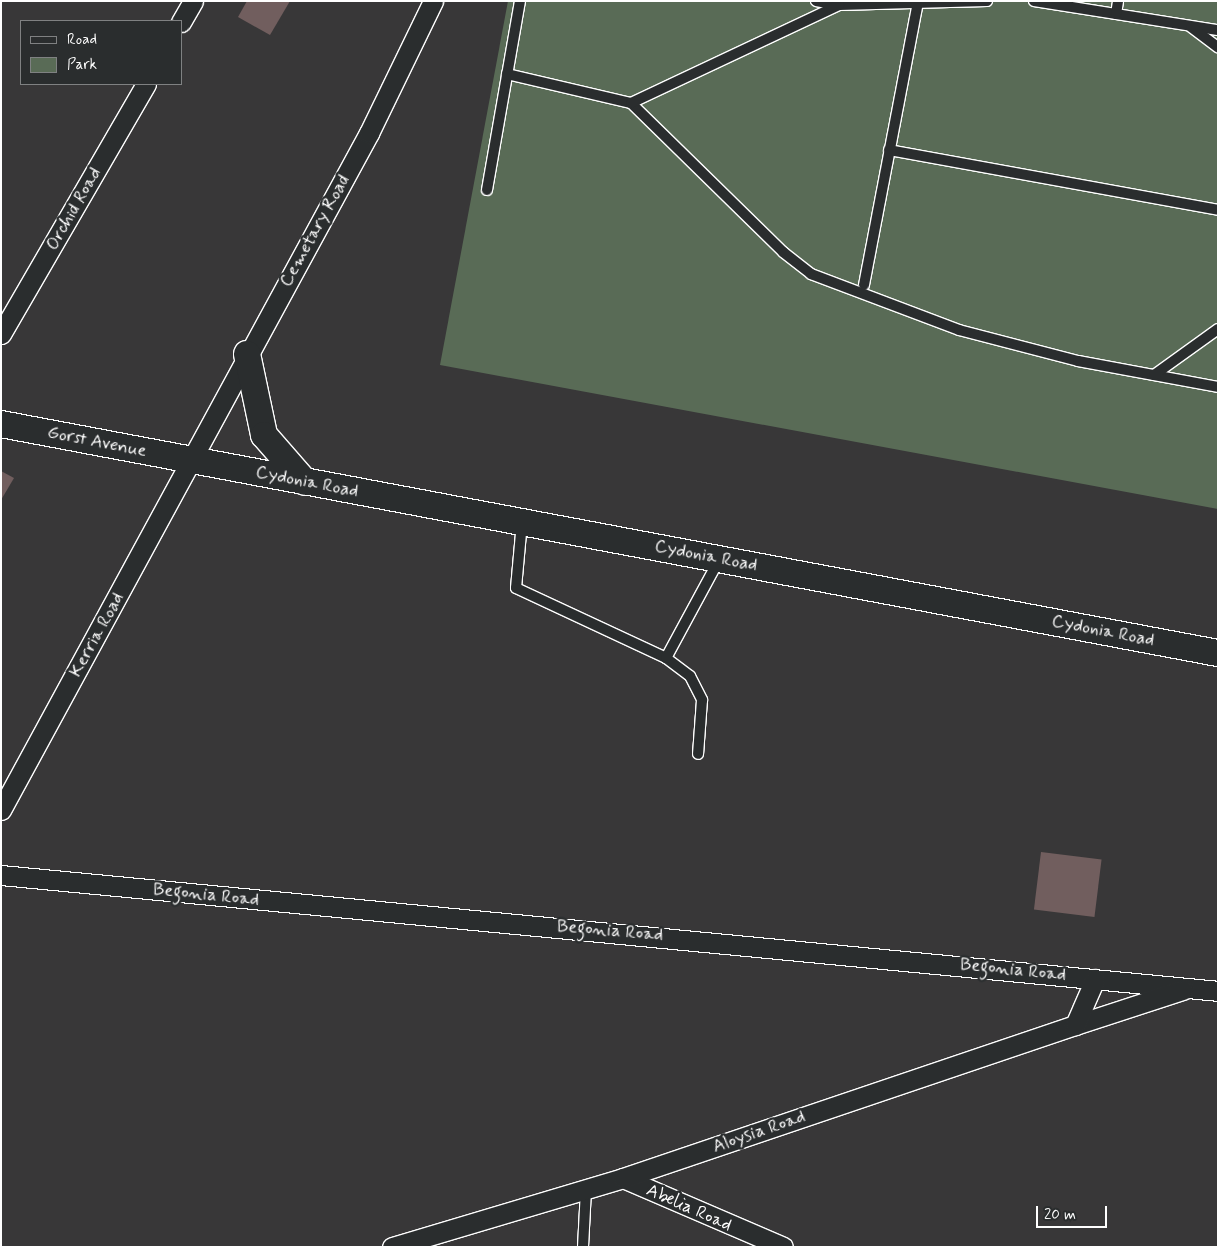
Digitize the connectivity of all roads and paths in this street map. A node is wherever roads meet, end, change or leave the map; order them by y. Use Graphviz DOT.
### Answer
graph roads {
  1 [pos="194,1"];
  2 [pos="433,1"];
  3 [pos="520,1"];
  4 [pos="816,1"];
  5 [pos="987,1"];
  6 [pos="1034,1"];
  7 [pos="1118,1"];
  8 [pos="917,3"];
  9 [pos="839,5"];
  10 [pos="1116,14"];
  11 [pos="182,20"];
  12 [pos="1188,25"];
  13 [pos="1218,30"];
  14 [pos="1218,47"];
  15 [pos="508,74"];
  16 [pos="145,85"];
  17 [pos="631,103"];
  18 [pos="889,150"];
  19 [pos="487,190"];
  20 [pos="1218,210"];
  21 [pos="864,285"];
  22 [pos="1218,329"];
  23 [pos="1,334"];
  24 [pos="247,354"];
  25 [pos="1154,375"];
  26 [pos="1218,387"];
  27 [pos="1,424"];
  28 [pos="193,460"];
  29 [pos="305,482"];
  30 [pos="522,521"];
  31 [pos="720,558"];
  32 [pos="1218,653"];
  33 [pos="666,658"];
  34 [pos="698,754"];
  35 [pos="1,810"];
  36 [pos="1,875"];
  37 [pos="1095,979"];
  38 [pos="1186,989"];
  39 [pos="1218,991"];
  40 [pos="1075,1025"];
  41 [pos="623,1178"];
  42 [pos="586,1189"];
  43 [pos="392,1247"];
  44 [pos="583,1247"];
  45 [pos="783,1247"];
  1 -- 11 [label="street"];
  2 -- 24 [label="street, Cemetary Road"];
  3 -- 15 [label="lane"];
  4 -- 9 [label="lane"];
  5 -- 8 [label="lane"];
  6 -- 10 [label="lane"];
  7 -- 10 [label="lane"];
  8 -- 9 [label="lane"];
  8 -- 18 [label="lane"];
  9 -- 17 [label="lane"];
  10 -- 12 [label="lane"];
  12 -- 13 [label="lane"];
  12 -- 14 [label="lane"];
  15 -- 17 [label="lane"];
  15 -- 19 [label="lane"];
  16 -- 23 [label="street, Orchid Road"];
  17 -- 25 [label="lane"];
  18 -- 20 [label="lane"];
  18 -- 21 [label="lane"];
  22 -- 25 [label="lane"];
  24 -- 28 [label="street, Cemetary Road"];
  24 -- 29 [label="street"];
  25 -- 26 [label="lane"];
  27 -- 28 [label="street, Gorst Avenue"];
  28 -- 29 [label="street, Cydonia Road"];
  28 -- 35 [label="street, Kerria Road"];
  29 -- 30 [label="street, Cydonia Road"];
  30 -- 31 [label="street, Cydonia Road"];
  30 -- 33 [label="lane"];
  31 -- 32 [label="street, Cydonia Road"];
  31 -- 33 [label="lane"];
  33 -- 34 [label="lane"];
  36 -- 37 [label="street, Begonia Road"];
  37 -- 38 [label="street, Begonia Road"];
  37 -- 40 [label="street"];
  38 -- 39 [label="street, Begonia Road"];
  38 -- 40 [label="street, Aloysia Road"];
  40 -- 41 [label="street, Aloysia Road"];
  41 -- 42 [label="street, Aloysia Road"];
  41 -- 45 [label="street, Abelia Road"];
  42 -- 43 [label="street, Aloysia Road"];
  42 -- 44 [label="lane"];
}
